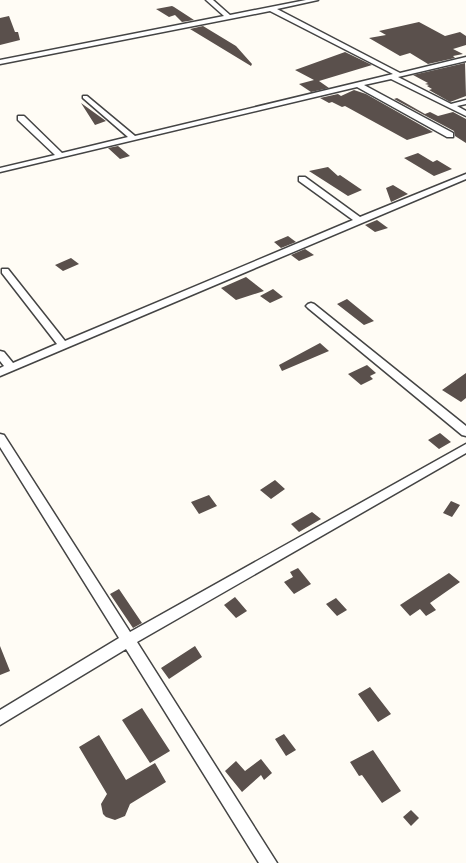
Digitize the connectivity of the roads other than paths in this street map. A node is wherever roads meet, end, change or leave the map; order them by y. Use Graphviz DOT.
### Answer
graph roads {
  1 [pos="208,0"];
  2 [pos="315,0"];
  3 [pos="272,8"];
  4 [pos="228,16"];
  5 [pos="466,59"];
  6 [pos="0,62"];
  7 [pos="400,75"];
  8 [pos="392,77"];
  9 [pos="358,85"];
  10 [pos="85,97"];
  11 [pos="466,102"];
  12 [pos="450,106"];
  13 [pos="466,114"];
  14 [pos="21,118"];
  15 [pos="450,134"];
  16 [pos="133,138"];
  17 [pos="61,156"];
  18 [pos="0,170"];
  19 [pos="466,176"];
  20 [pos="302,179"];
  21 [pos="360,221"];
  22 [pos="5,272"];
  23 [pos="311,306"];
  24 [pos="64,346"];
  25 [pos="0,354"];
  26 [pos="11,367"];
  27 [pos="0,372"];
  28 [pos="466,432"];
  29 [pos="0,438"];
  30 [pos="466,448"];
  31 [pos="129,640"];
  32 [pos="0,718"];
  33 [pos="269,863"];
  1 -- 4 [label="street"];
  2 -- 3 [label="street"];
  3 -- 4 [label="street"];
  3 -- 7 [label="street"];
  4 -- 6 [label="street"];
  5 -- 7 [label="street"];
  7 -- 8 [label="street"];
  8 -- 9 [label="street"];
  8 -- 12 [label="street"];
  9 -- 15 [label="street"];
  9 -- 16 [label="street"];
  10 -- 16 [label="street"];
  11 -- 12 [label="street"];
  12 -- 13 [label="street"];
  14 -- 17 [label="street"];
  16 -- 17 [label="street"];
  17 -- 18 [label="street"];
  19 -- 21 [label="street"];
  20 -- 21 [label="street"];
  21 -- 24 [label="street"];
  22 -- 24 [label="street"];
  23 -- 28 [label="street"];
  24 -- 26 [label="street"];
  25 -- 26 [label="street"];
  26 -- 27 [label="street"];
  29 -- 31 [label="street"];
  30 -- 31 [label="street"];
  31 -- 32 [label="street"];
  31 -- 33 [label="street"];
}
